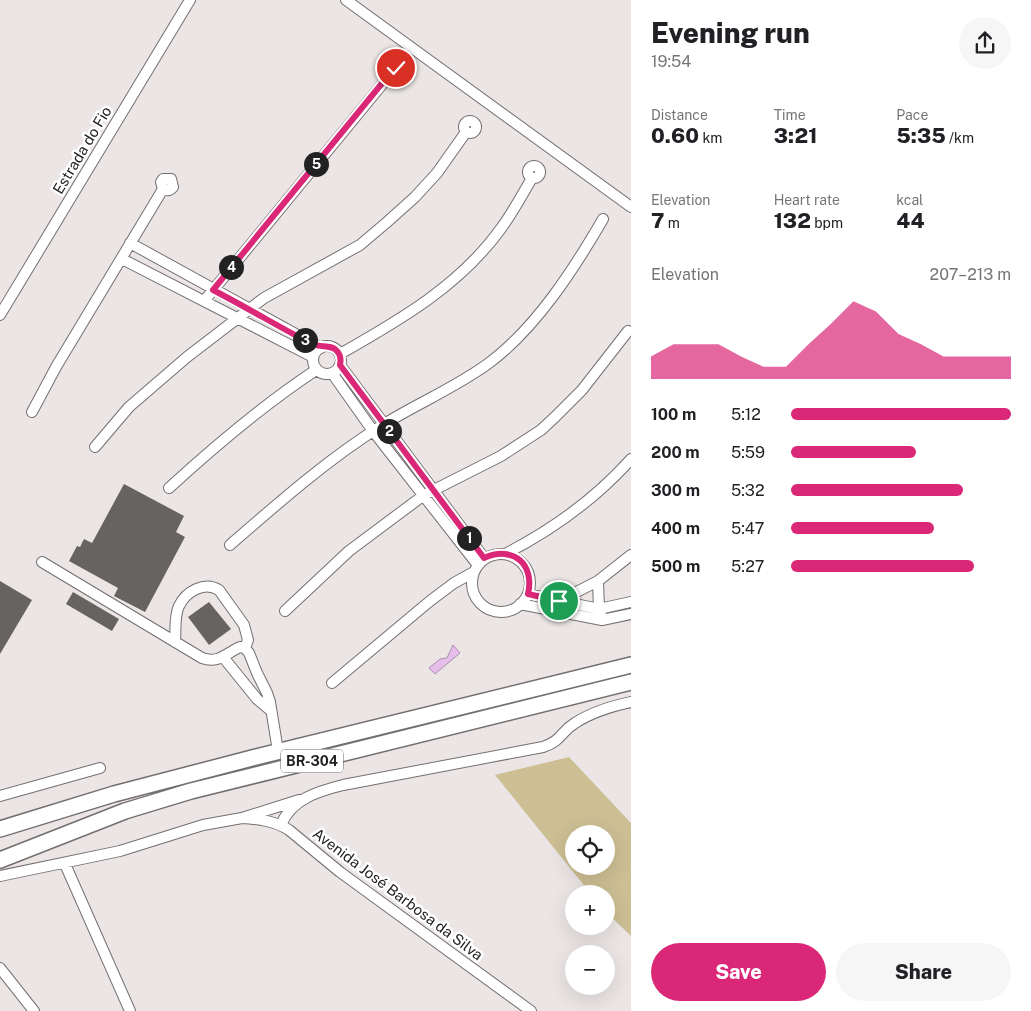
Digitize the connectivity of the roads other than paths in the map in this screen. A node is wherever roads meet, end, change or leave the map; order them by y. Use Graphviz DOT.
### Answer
graph roads {
  1 [pos="190,0"];
  2 [pos="346,0"];
  3 [pos="388,76"];
  4 [pos="466,132"];
  5 [pos="532,178"];
  6 [pos="162,189"];
  7 [pos="631,207"];
  8 [pos="603,219"];
  9 [pos="130,244"];
  10 [pos="122,259"];
  11 [pos="213,290"];
  12 [pos="205,300"];
  13 [pos="250,308"];
  14 [pos="0,315"];
  15 [pos="238,318"];
  16 [pos="628,331"];
  17 [pos="321,348"];
  18 [pos="340,354"];
  19 [pos="313,357"];
  20 [pos="340,365"];
  21 [pos="316,370"];
  22 [pos="332,374"];
  23 [pos="32,412"];
  24 [pos="384,424"];
  25 [pos="373,431"];
  26 [pos="95,447"];
  27 [pos="631,459"];
  28 [pos="169,488"];
  29 [pos="428,493"];
  30 [pos="230,545"];
  31 [pos="505,554"];
  32 [pos="631,555"];
  33 [pos="42,562"];
  34 [pos="478,565"];
  35 [pos="598,581"];
  36 [pos="528,594"];
  37 [pos="559,601"];
  38 [pos="631,602"];
  39 [pos="520,604"];
  40 [pos="599,609"];
  41 [pos="285,611"];
  42 [pos="631,614"];
  43 [pos="602,620"];
  44 [pos="175,642"];
  45 [pos="245,648"];
  46 [pos="223,657"];
  47 [pos="630,665"];
  48 [pos="631,682"];
  49 [pos="332,683"];
  50 [pos="631,702"];
  51 [pos="270,710"];
  52 [pos="278,751"];
  53 [pos="100,768"];
  54 [pos="0,796"];
  55 [pos="309,796"];
  56 [pos="242,818"];
  57 [pos="281,825"];
  58 [pos="0,829"];
  59 [pos="0,860"];
  60 [pos="65,864"];
  61 [pos="0,876"];
  62 [pos="0,968"];
  63 [pos="34,1011"];
  64 [pos="130,1011"];
  65 [pos="531,1011"];
  1 -- 14 [label="street, Estrada do Fio"];
  2 -- 7 [label="street"];
  3 -- 11 [label="street"];
  4 -- 13 [label="street"];
  5 -- 18 [label="street"];
  6 -- 9 [label="street"];
  8 -- 24 [label="street"];
  9 -- 10 [label="street"];
  9 -- 11 [label="street"];
  10 -- 12 [label="street"];
  10 -- 23 [label="street"];
  11 -- 12 [label="street"];
  11 -- 13 [label="street"];
  12 -- 15 [label="street"];
  13 -- 15 [label="street"];
  13 -- 17 [label="street"];
  15 -- 19 [label="street"];
  15 -- 26 [label="street"];
  16 -- 29 [label="street"];
  17 -- 18 [label="street"];
  17 -- 19 [label="street"];
  18 -- 20 [label="street"];
  19 -- 21 [label="street"];
  20 -- 22 [label="street"];
  20 -- 24 [label="street"];
  21 -- 22 [label="street"];
  21 -- 28 [label="street"];
  22 -- 25 [label="street"];
  24 -- 25 [label="street"];
  24 -- 29 [label="street"];
  25 -- 29 [label="street"];
  25 -- 30 [label="street"];
  27 -- 31 [label="street"];
  29 -- 34 [label="street"];
  29 -- 41 [label="street"];
  31 -- 34 [label="street"];
  31 -- 36 [label="street"];
  32 -- 35 [label="street"];
  33 -- 44 [label="street"];
  34 -- 39 [label="street"];
  34 -- 49 [label="street"];
  35 -- 37 [label="street"];
  35 -- 40 [label="street"];
  36 -- 37 [label="street"];
  36 -- 39 [label="street"];
  37 -- 40 [label="street"];
  38 -- 40 [label="street"];
  39 -- 43 [label="street"];
  40 -- 43 [label="street"];
  42 -- 43 [label="street"];
  44 -- 45 [label="street"];
  44 -- 46 [label="street"];
  45 -- 46 [label="street"];
  45 -- 51 [label="street"];
  46 -- 51 [label="street"];
  47 -- 52 [label="highway, BR-304"];
  48 -- 59 [label="highway, BR-304"];
  50 -- 55 [label="street"];
  51 -- 52 [label="street"];
  52 -- 58 [label="highway, BR-304"];
  53 -- 54 [label="street"];
  55 -- 56 [label="street"];
  55 -- 57 [label="street"];
  56 -- 57 [label="street, Avenida José Barbosa da Silva"];
  56 -- 60 [label="street"];
  57 -- 65 [label="street, Avenida José Barbosa da Silva"];
  60 -- 61 [label="street"];
  60 -- 64 [label="street"];
  62 -- 63 [label="street"];
}
